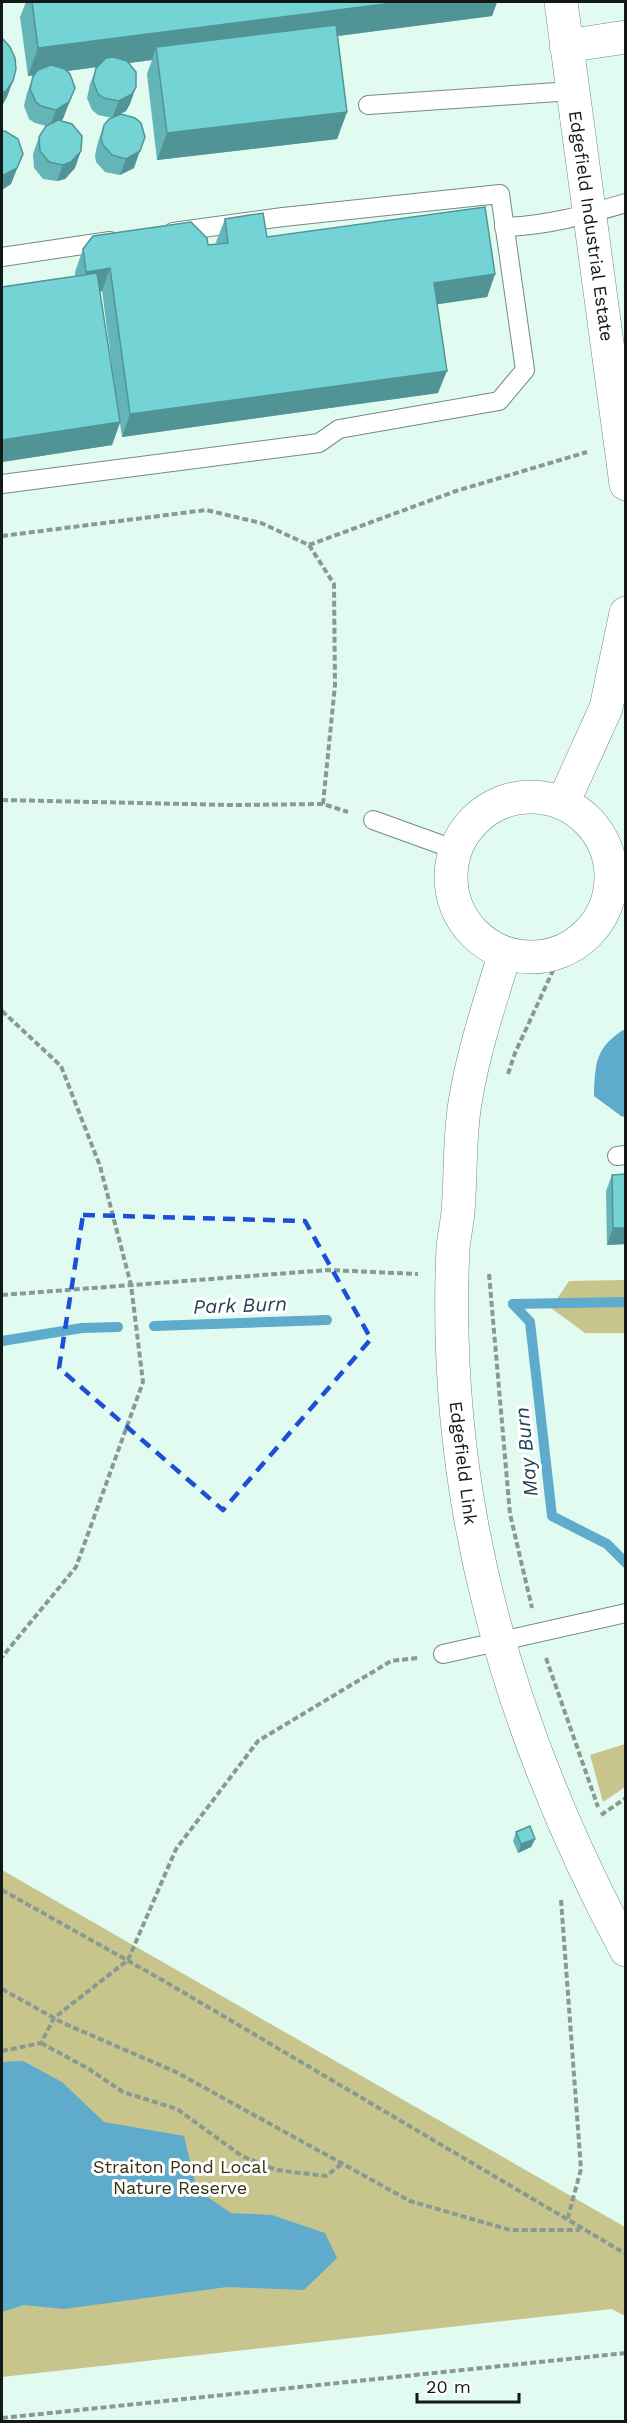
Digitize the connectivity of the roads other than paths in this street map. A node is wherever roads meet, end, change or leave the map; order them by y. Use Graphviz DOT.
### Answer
graph roads {
  1 [pos="561,2"];
  2 [pos="626,38"];
  3 [pos="566,46"];
  4 [pos="572,91"];
  5 [pos="368,105"];
  6 [pos="626,203"];
  7 [pos="589,214"];
  8 [pos="504,227"];
  9 [pos="154,235"];
  10 [pos="130,238"];
  11 [pos="2,256"];
  12 [pos="625,482"];
  13 [pos="2,484"];
  14 [pos="626,613"];
  15 [pos="563,803"];
  16 [pos="373,820"];
  17 [pos="456,849"];
  18 [pos="618,886"];
  19 [pos="505,953"];
  20 [pos="617,1615"];
  21 [pos="498,1642"];
  22 [pos="443,1654"];
  23 [pos="626,1950"];
  1 -- 3 [label="street, Edgefield Industrial Estate"];
  2 -- 3 [label="street"];
  3 -- 4 [label="street, Edgefield Industrial Estate"];
  4 -- 5 [label="lane"];
  4 -- 7 [label="street, Edgefield Industrial Estate"];
  6 -- 7 [label="lane"];
  7 -- 8 [label="lane"];
  7 -- 12 [label="street, Edgefield Industrial Estate"];
  8 -- 9 [label="lane"];
  8 -- 13 [label="lane"];
  10 -- 11 [label="lane"];
  14 -- 15 [label="street"];
  15 -- 17 [label="street"];
  15 -- 18 [label="street"];
  16 -- 17 [label="lane"];
  17 -- 19 [label="street"];
  18 -- 19 [label="street"];
  19 -- 21 [label="street, Edgefield Link"];
  20 -- 21 [label="lane"];
  21 -- 22 [label="lane"];
  21 -- 23 [label="street, Edgefield Link"];
}
